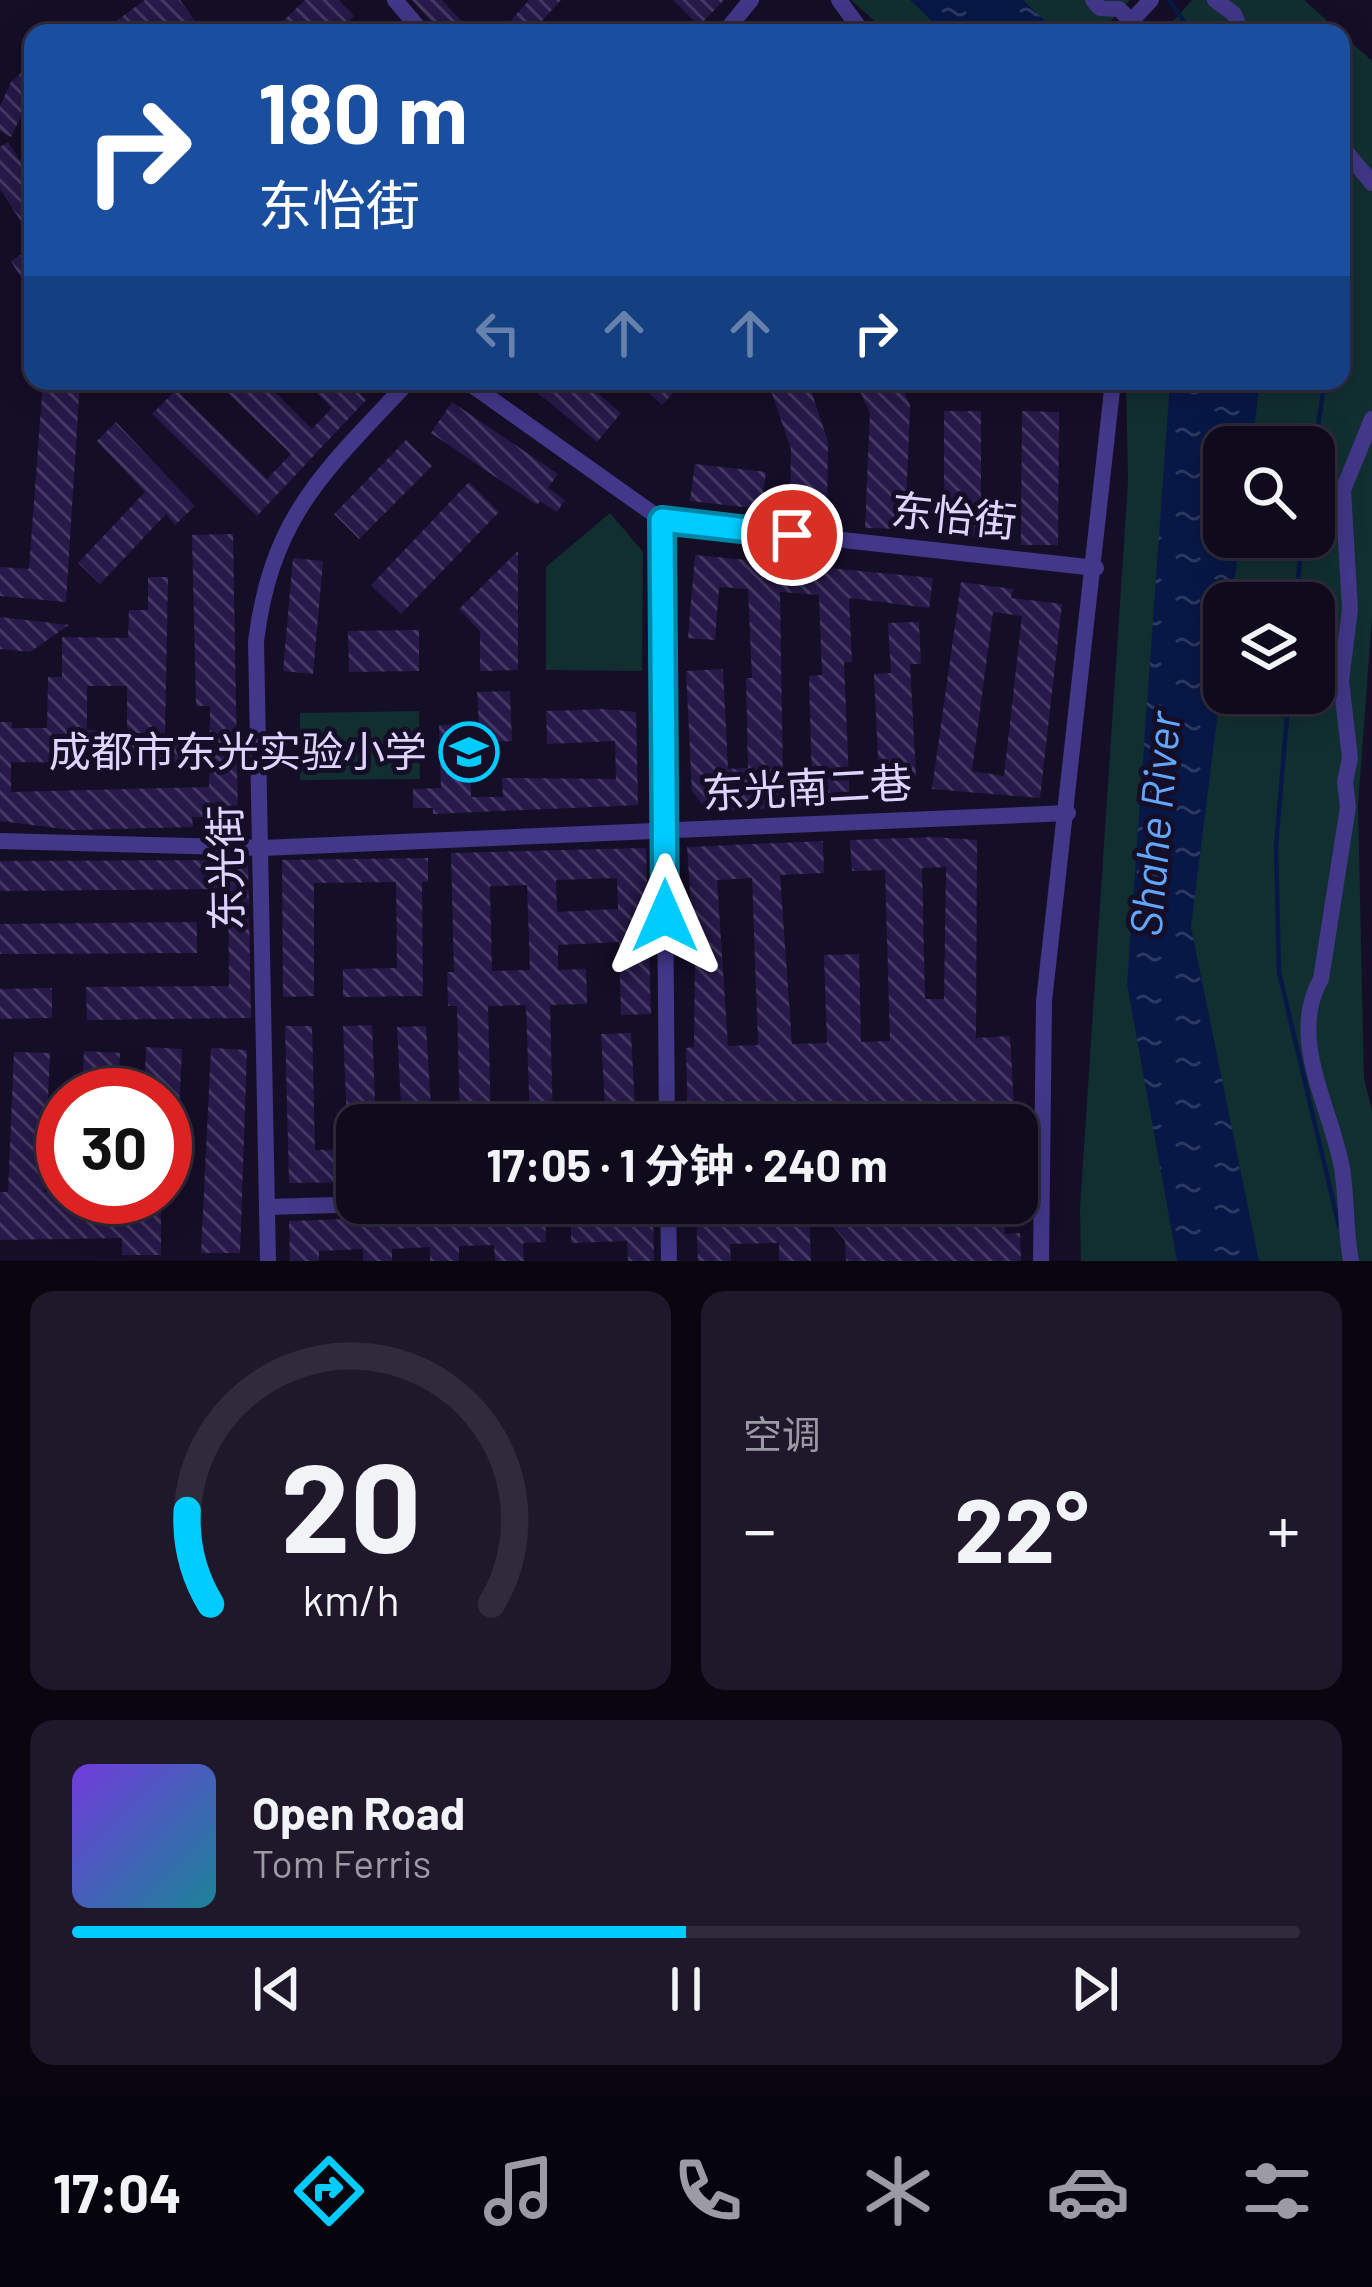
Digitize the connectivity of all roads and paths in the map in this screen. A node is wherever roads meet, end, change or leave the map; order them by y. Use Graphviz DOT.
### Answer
graph roads {
  1 [pos="395,0"];
  2 [pos="752,0"];
  3 [pos="1093,0"];
  4 [pos="1150,0"];
  5 [pos="1215,0"];
  6 [pos="415,24"];
  7 [pos="732,24"];
  8 [pos="1124,24"];
  9 [pos="1128,24"];
  10 [pos="1238,24"];
  11 [pos="1350,157"];
  12 [pos="1372,183"];
  13 [pos="401,390"];
  14 [pos="479,390"];
  15 [pos="1112,390"];
  16 [pos="1372,419"];
  17 [pos="662,520"];
  18 [pos="1096,568"];
  19 [pos="1068,813"];
  20 [pos="665,833"];
  21 [pos="0,841"];
  22 [pos="262,848"];
  23 [pos="667,1104"];
  24 [pos="1039,1183"];
  25 [pos="336,1205"];
  26 [pos="268,1207"];
  27 [pos="668,1224"];
  28 [pos="268,1261"];
  29 [pos="668,1261"];
  30 [pos="1041,1261"];
  31 [pos="1351,1261"];
  1 -- 6 [label="street"];
  2 -- 7 [label="street"];
  3 -- 8 [label="street"];
  4 -- 9 [label="street"];
  5 -- 10 [label="street"];
  11 -- 12 [label="street"];
  13 -- 22 [label="street, 东光街"];
  14 -- 17 [label="street, 东怡街"];
  15 -- 18 [label="street"];
  16 -- 31 [label="street"];
  17 -- 18 [label="street, 东怡街"];
  17 -- 20 [label="street"];
  18 -- 19 [label="street"];
  19 -- 20 [label="street, 东光南二巷"];
  19 -- 24 [label="street"];
  20 -- 22 [label="street, 东光南二巷"];
  20 -- 23 [label="street"];
  21 -- 22 [label="street, 东光南二巷"];
  22 -- 26 [label="street, 东光街"];
  24 -- 30 [label="street"];
  25 -- 26 [label="street"];
  26 -- 28 [label="street, 东光街"];
  27 -- 29 [label="street"];
}
